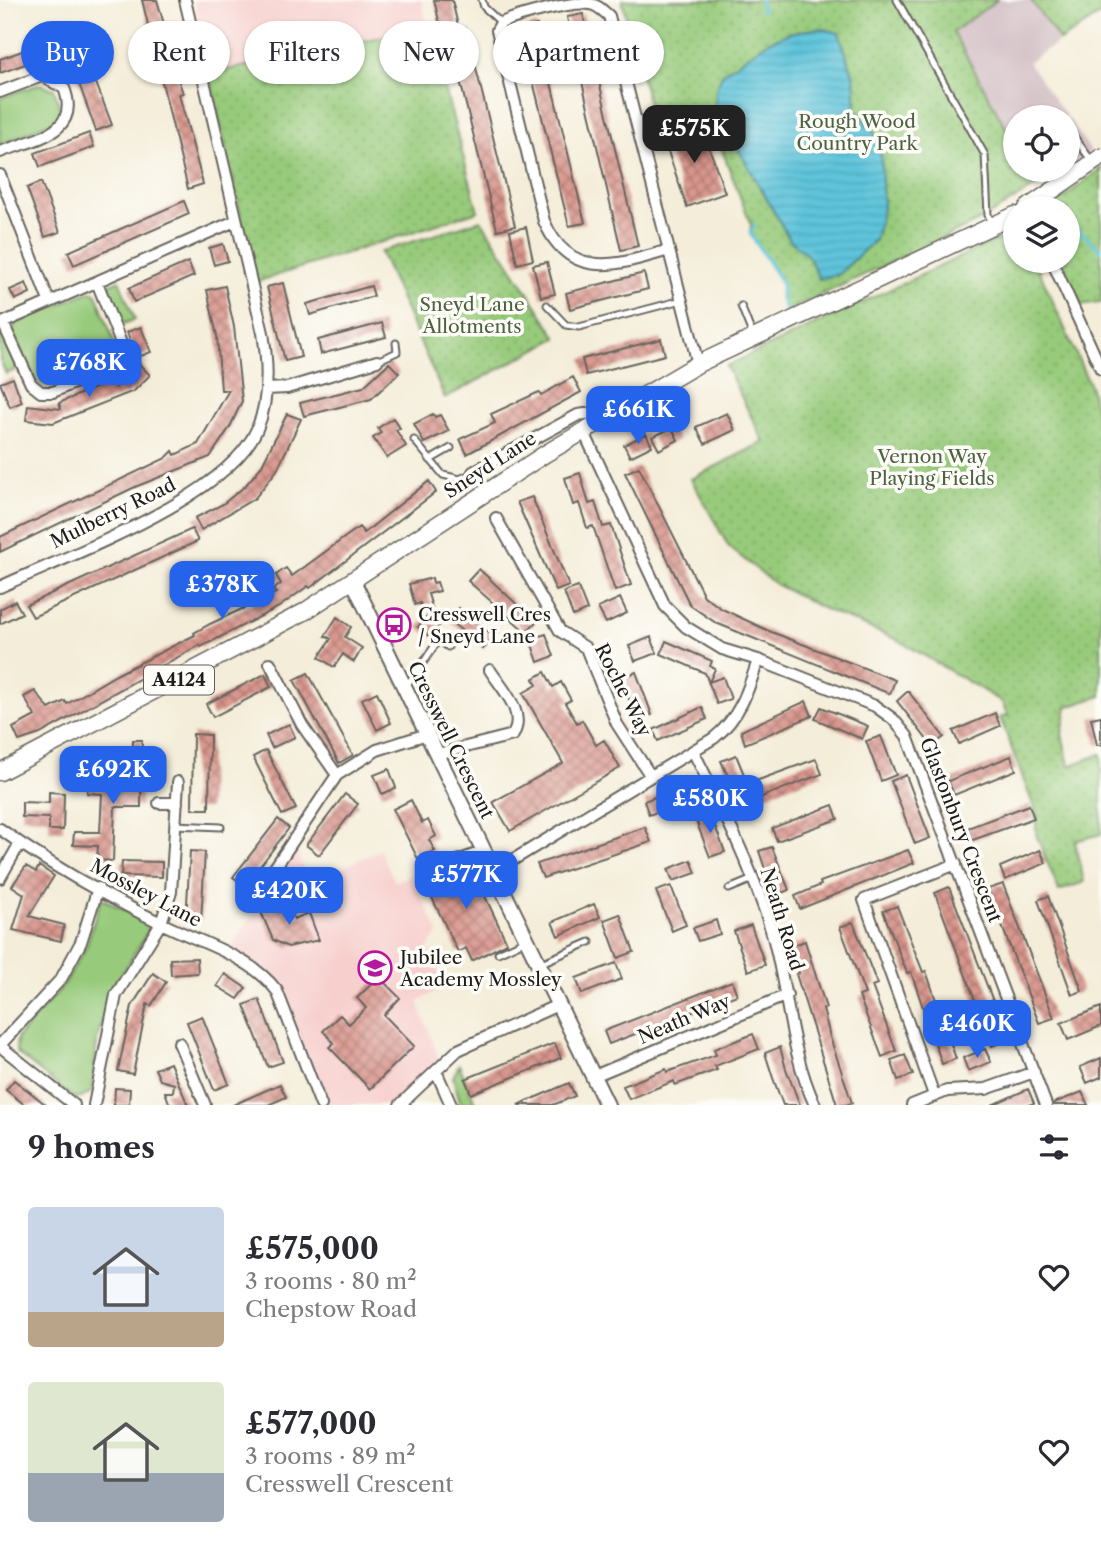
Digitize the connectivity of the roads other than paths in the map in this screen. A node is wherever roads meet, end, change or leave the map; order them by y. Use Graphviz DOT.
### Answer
graph roads {
  1 [pos="185,0"];
  2 [pos="482,0"];
  3 [pos="897,0"];
  4 [pos="500,21"];
  5 [pos="510,21"];
  6 [pos="610,21"];
  7 [pos="510,84"];
  8 [pos="626,84"];
  9 [pos="0,92"];
  10 [pos="1080,142"];
  11 [pos="0,152"];
  12 [pos="1097,160"];
  13 [pos="0,175"];
  14 [pos="1045,196"];
  15 [pos="235,221"];
  16 [pos="1003,221"];
  17 [pos="994,226"];
  18 [pos="669,250"];
  19 [pos="1057,273"];
  20 [pos="97,282"];
  21 [pos="682,300"];
  22 [pos="49,301"];
  23 [pos="547,305"];
  24 [pos="741,306"];
  25 [pos="2,324"];
  26 [pos="754,336"];
  27 [pos="396,342"];
  28 [pos="377,361"];
  29 [pos="698,364"];
  30 [pos="1101,369"];
  31 [pos="266,389"];
  32 [pos="603,418"];
  33 [pos="583,430"];
  34 [pos="414,440"];
  35 [pos="451,447"];
  36 [pos="430,460"];
  37 [pos="472,472"];
  38 [pos="496,518"];
  39 [pos="353,581"];
  40 [pos="0,587"];
  41 [pos="448,647"];
  42 [pos="758,660"];
  43 [pos="275,668"];
  44 [pos="491,670"];
  45 [pos="404,687"];
  46 [pos="427,734"];
  47 [pos="693,751"];
  48 [pos="438,754"];
  49 [pos="0,772"];
  50 [pos="337,775"];
  51 [pos="650,775"];
  52 [pos="178,782"];
  53 [pos="159,803"];
  54 [pos="177,803"];
  55 [pos="175,825"];
  56 [pos="221,827"];
  57 [pos="0,830"];
  58 [pos="20,844"];
  59 [pos="482,849"];
  60 [pos="956,864"];
  61 [pos="425,871"];
  62 [pos="493,873"];
  63 [pos="0,878"];
  64 [pos="754,879"];
  65 [pos="98,888"];
  66 [pos="729,889"];
  67 [pos="258,892"];
  68 [pos="161,923"];
  69 [pos="527,939"];
  70 [pos="590,942"];
  71 [pos="498,953"];
  72 [pos="539,964"];
  73 [pos="787,995"];
  74 [pos="560,1004"];
  75 [pos="179,1043"];
  76 [pos="0,1046"];
  77 [pos="436,1071"];
  78 [pos="1034,1072"];
  79 [pos="594,1076"];
  80 [pos="934,1094"];
  81 [pos="318,1104"];
  82 [pos="606,1104"];
  83 [pos="74,1105"];
  84 [pos="94,1105"];
  85 [pos="205,1105"];
  86 [pos="400,1105"];
  87 [pos="451,1105"];
  88 [pos="815,1105"];
  89 [pos="912,1105"];
  90 [pos="1046,1105"];
  1 -- 15 [label="street, Mulberry Road"];
  2 -- 4 [label="lane"];
  3 -- 17 [label="lane"];
  5 -- 6 [label="street"];
  7 -- 18 [label="street"];
  8 -- 18 [label="street"];
  9 -- 11 [label="street"];
  10 -- 12 [label="lane"];
  12 -- 14 [label="main road"];
  13 -- 22 [label="street"];
  15 -- 20 [label="street"];
  15 -- 31 [label="street, Mulberry Road"];
  16 -- 17 [label="main road, Sneyd Lane / A4124"];
  17 -- 26 [label="main road, Sneyd Lane / A4124"];
  18 -- 21 [label="street"];
  19 -- 30 [label="street"];
  20 -- 22 [label="street"];
  20 -- 25 [label="street"];
  21 -- 23 [label="lane"];
  21 -- 29 [label="street"];
  22 -- 25 [label="street"];
  24 -- 26 [label="lane"];
  26 -- 29 [label="main road, Sneyd Lane / A4124"];
  27 -- 28 [label="lane"];
  28 -- 31 [label="street"];
  29 -- 32 [label="main road, Sneyd Lane / A4124"];
  31 -- 40 [label="street, Mulberry Road"];
  32 -- 33 [label="main road, Sneyd Lane / A4124"];
  32 -- 37 [label="street"];
  33 -- 39 [label="main road, Sneyd Lane / A4124"];
  33 -- 42 [label="street, Glastonbury Crescent"];
  34 -- 36 [label="lane"];
  35 -- 36 [label="lane"];
  36 -- 37 [label="lane"];
  38 -- 51 [label="street, Roche Way"];
  39 -- 45 [label="street, Cresswell Crescent"];
  39 -- 49 [label="main road, Sneyd Lane / A4124"];
  41 -- 45 [label="lane"];
  42 -- 47 [label="street"];
  42 -- 60 [label="street, Glastonbury Crescent"];
  43 -- 50 [label="street"];
  44 -- 48 [label="street"];
  45 -- 46 [label="street, Cresswell Crescent"];
  46 -- 48 [label="street, Cresswell Crescent"];
  46 -- 50 [label="street"];
  47 -- 51 [label="street"];
  47 -- 64 [label="street, Neath Road"];
  48 -- 59 [label="street, Cresswell Crescent"];
  50 -- 67 [label="street"];
  51 -- 62 [label="street"];
  52 -- 54 [label="street"];
  53 -- 54 [label="street"];
  54 -- 55 [label="street"];
  55 -- 56 [label="lane"];
  55 -- 68 [label="street"];
  57 -- 58 [label="street, Mossley Lane"];
  58 -- 63 [label="street"];
  58 -- 65 [label="street, Mossley Lane"];
  59 -- 61 [label="lane"];
  59 -- 62 [label="street, Cresswell Crescent"];
  60 -- 78 [label="street, Glastonbury Crescent"];
  60 -- 80 [label="street"];
  62 -- 69 [label="street, Cresswell Crescent"];
  64 -- 66 [label="lane"];
  64 -- 73 [label="street, Neath Road"];
  65 -- 68 [label="street, Mossley Lane"];
  65 -- 76 [label="street"];
  68 -- 81 [label="street, Mossley Lane"];
  68 -- 84 [label="street"];
  69 -- 71 [label="lane"];
  69 -- 72 [label="street, Cresswell Crescent"];
  70 -- 72 [label="lane"];
  72 -- 74 [label="street, Cresswell Crescent"];
  73 -- 79 [label="street, Neath Way"];
  73 -- 88 [label="street, Neath Road"];
  74 -- 77 [label="street"];
  74 -- 79 [label="street, Cresswell Crescent"];
  75 -- 85 [label="street"];
  76 -- 83 [label="street"];
  77 -- 86 [label="street"];
  77 -- 87 [label="street"];
  78 -- 80 [label="street"];
  78 -- 90 [label="street, Glastonbury Crescent"];
  79 -- 82 [label="street, Cresswell Crescent"];
  80 -- 89 [label="street"];
}
